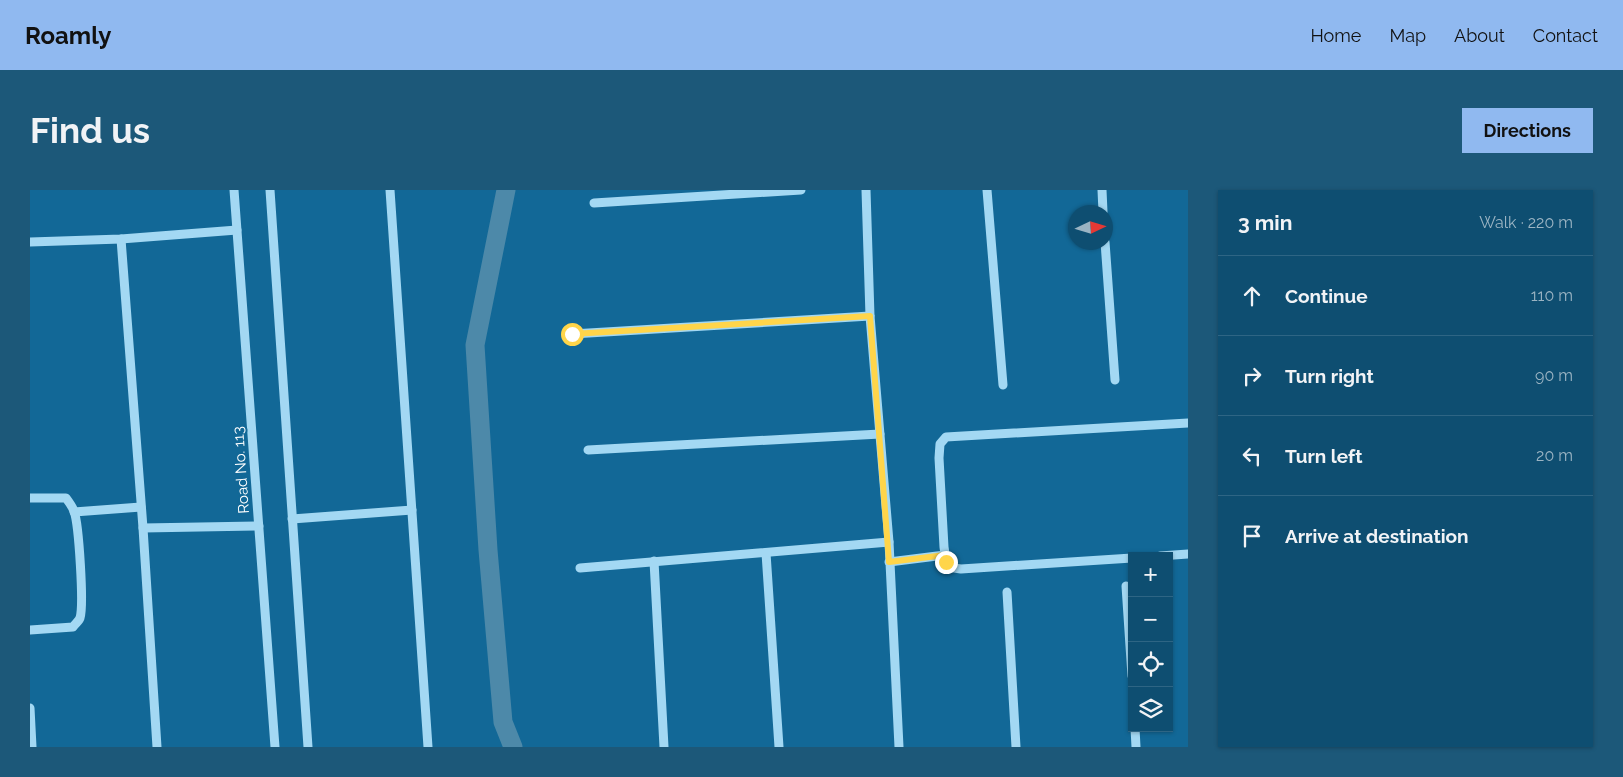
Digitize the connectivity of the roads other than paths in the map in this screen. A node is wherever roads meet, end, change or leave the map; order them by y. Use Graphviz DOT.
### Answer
graph roads {
  1 [pos="234,190"];
  2 [pos="270,190"];
  3 [pos="390,190"];
  4 [pos="801,190"];
  5 [pos="866,190"];
  6 [pos="987,190"];
  7 [pos="1102,190"];
  8 [pos="594,203"];
  9 [pos="1103,205"];
  10 [pos="237,230"];
  11 [pos="120,239"];
  12 [pos="30,242"];
  13 [pos="1106,250"];
  14 [pos="870,316"];
  15 [pos="572,334"];
  16 [pos="1115,380"];
  17 [pos="1003,385"];
  18 [pos="1188,423"];
  19 [pos="880,434"];
  20 [pos="588,450"];
  21 [pos="30,498"];
  22 [pos="141,507"];
  23 [pos="412,510"];
  24 [pos="74,512"];
  25 [pos="292,519"];
  26 [pos="259,526"];
  27 [pos="143,528"];
  28 [pos="888,542"];
  29 [pos="766,553"];
  30 [pos="1188,554"];
  31 [pos="945,555"];
  32 [pos="1173,555"];
  33 [pos="1128,558"];
  34 [pos="654,561"];
  35 [pos="889,562"];
  36 [pos="580,568"];
  37 [pos="1126,586"];
  38 [pos="1007,592"];
  39 [pos="30,630"];
  40 [pos="1130,642"];
  41 [pos="30,708"];
  42 [pos="1135,732"];
  43 [pos="32,747"];
  44 [pos="157,747"];
  45 [pos="275,747"];
  46 [pos="308,747"];
  47 [pos="428,747"];
  48 [pos="664,747"];
  49 [pos="779,747"];
  50 [pos="898,747"];
  51 [pos="1016,747"];
  52 [pos="1136,747"];
  1 -- 10 [label="street, Road No. 113"];
  2 -- 25 [label="street"];
  3 -- 23 [label="street"];
  4 -- 8 [label="street"];
  5 -- 14 [label="street"];
  6 -- 17 [label="street"];
  7 -- 9 [label="street"];
  10 -- 11 [label="street"];
  10 -- 26 [label="street, Road No. 113"];
  11 -- 12 [label="street"];
  11 -- 22 [label="street"];
  13 -- 16 [label="street"];
  14 -- 15 [label="street"];
  14 -- 19 [label="street"];
  18 -- 31 [label="street"];
  19 -- 20 [label="street"];
  19 -- 28 [label="street"];
  21 -- 24 [label="street"];
  22 -- 24 [label="street"];
  22 -- 27 [label="street"];
  23 -- 25 [label="street"];
  23 -- 47 [label="street"];
  24 -- 39 [label="street"];
  25 -- 46 [label="street"];
  26 -- 27 [label="street"];
  26 -- 45 [label="street, Road No. 113"];
  27 -- 44 [label="street"];
  28 -- 29 [label="street"];
  28 -- 35 [label="street"];
  29 -- 34 [label="street"];
  29 -- 49 [label="street"];
  30 -- 32 [label="street"];
  31 -- 33 [label="street"];
  31 -- 35 [label="street"];
  34 -- 36 [label="street"];
  34 -- 48 [label="street"];
  35 -- 50 [label="street"];
  37 -- 40 [label="street"];
  38 -- 51 [label="street"];
  41 -- 43 [label="street"];
  42 -- 52 [label="street"];
}
